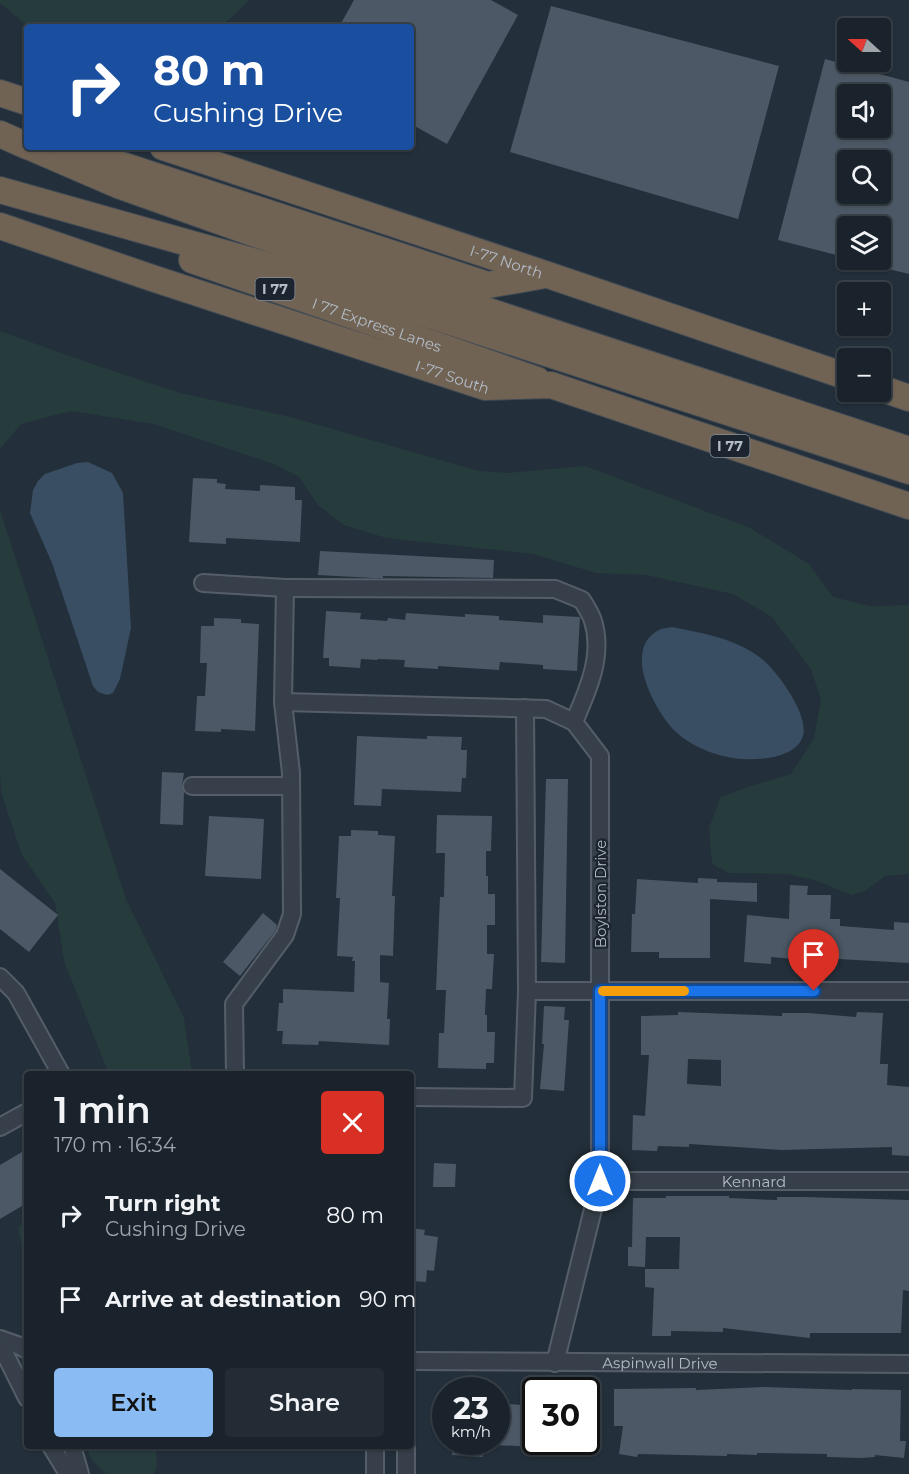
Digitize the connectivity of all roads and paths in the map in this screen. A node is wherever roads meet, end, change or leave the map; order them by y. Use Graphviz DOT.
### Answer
graph roads {
  1 [pos="0,93"];
  2 [pos="24,101"];
  3 [pos="0,126"];
  4 [pos="24,133"];
  5 [pos="0,134"];
  6 [pos="24,144"];
  7 [pos="37,150"];
  8 [pos="76,150"];
  9 [pos="172,150"];
  10 [pos="0,191"];
  11 [pos="0,226"];
  12 [pos="548,275"];
  13 [pos="837,373"];
  14 [pos="551,386"];
  15 [pos="891,392"];
  16 [pos="909,398"];
  17 [pos="909,450"];
  18 [pos="909,471"];
  19 [pos="909,506"];
  20 [pos="203,583"];
  21 [pos="285,588"];
  22 [pos="283,702"];
  23 [pos="525,708"];
  24 [pos="574,722"];
  25 [pos="192,786"];
  26 [pos="291,786"];
  27 [pos="0,977"];
  28 [pos="527,991"];
  29 [pos="600,991"];
  30 [pos="909,991"];
  31 [pos="59,1071"];
  32 [pos="235,1071"];
  33 [pos="414,1097"];
  34 [pos="24,1114"];
  35 [pos="0,1127"];
  36 [pos="600,1181"];
  37 [pos="909,1181"];
  38 [pos="0,1342"];
  39 [pos="24,1348"];
  40 [pos="414,1360"];
  41 [pos="555,1363"];
  42 [pos="909,1364"];
  43 [pos="24,1392"];
  44 [pos="53,1449"];
  45 [pos="73,1449"];
  46 [pos="375,1449"];
  47 [pos="406,1449"];
  48 [pos="68,1474"];
  49 [pos="80,1474"];
  50 [pos="375,1474"];
  51 [pos="405,1474"];
  1 -- 2 [label="highway"];
  3 -- 4 [label="highway"];
  5 -- 6 [label="highway"];
  7 -- 17 [label="highway"];
  8 -- 12 [label="highway"];
  9 -- 12 [label="highway, I-77 North"];
  10 -- 14 [label="highway, I 77 Express Lanes / I 77"];
  10 -- 18 [label="highway"];
  11 -- 14 [label="highway, I-77 South / I 77"];
  12 -- 13 [label="highway, I-77 North"];
  14 -- 19 [label="highway, I-77 South / I 77"];
  15 -- 16 [label="highway"];
  20 -- 21 [label="street"];
  21 -- 22 [label="street"];
  21 -- 24 [label="street"];
  22 -- 23 [label="street, Boylston Drive"];
  22 -- 26 [label="street"];
  23 -- 24 [label="street, Boylston Drive"];
  23 -- 28 [label="street"];
  24 -- 29 [label="street, Boylston Drive"];
  25 -- 26 [label="street"];
  26 -- 32 [label="street"];
  27 -- 31 [label="street"];
  28 -- 29 [label="street"];
  28 -- 33 [label="street"];
  29 -- 30 [label="street"];
  29 -- 36 [label="street, Boylston Drive"];
  34 -- 35 [label="street"];
  36 -- 37 [label="street, Kennard"];
  36 -- 41 [label="street, Boylston Drive"];
  38 -- 39 [label="street"];
  38 -- 43 [label="street"];
  40 -- 41 [label="street, Aspinwall Drive"];
  41 -- 42 [label="street, Aspinwall Drive"];
  44 -- 48 [label="street"];
  45 -- 49 [label="street"];
  46 -- 50 [label="street"];
  47 -- 51 [label="street"];
}
